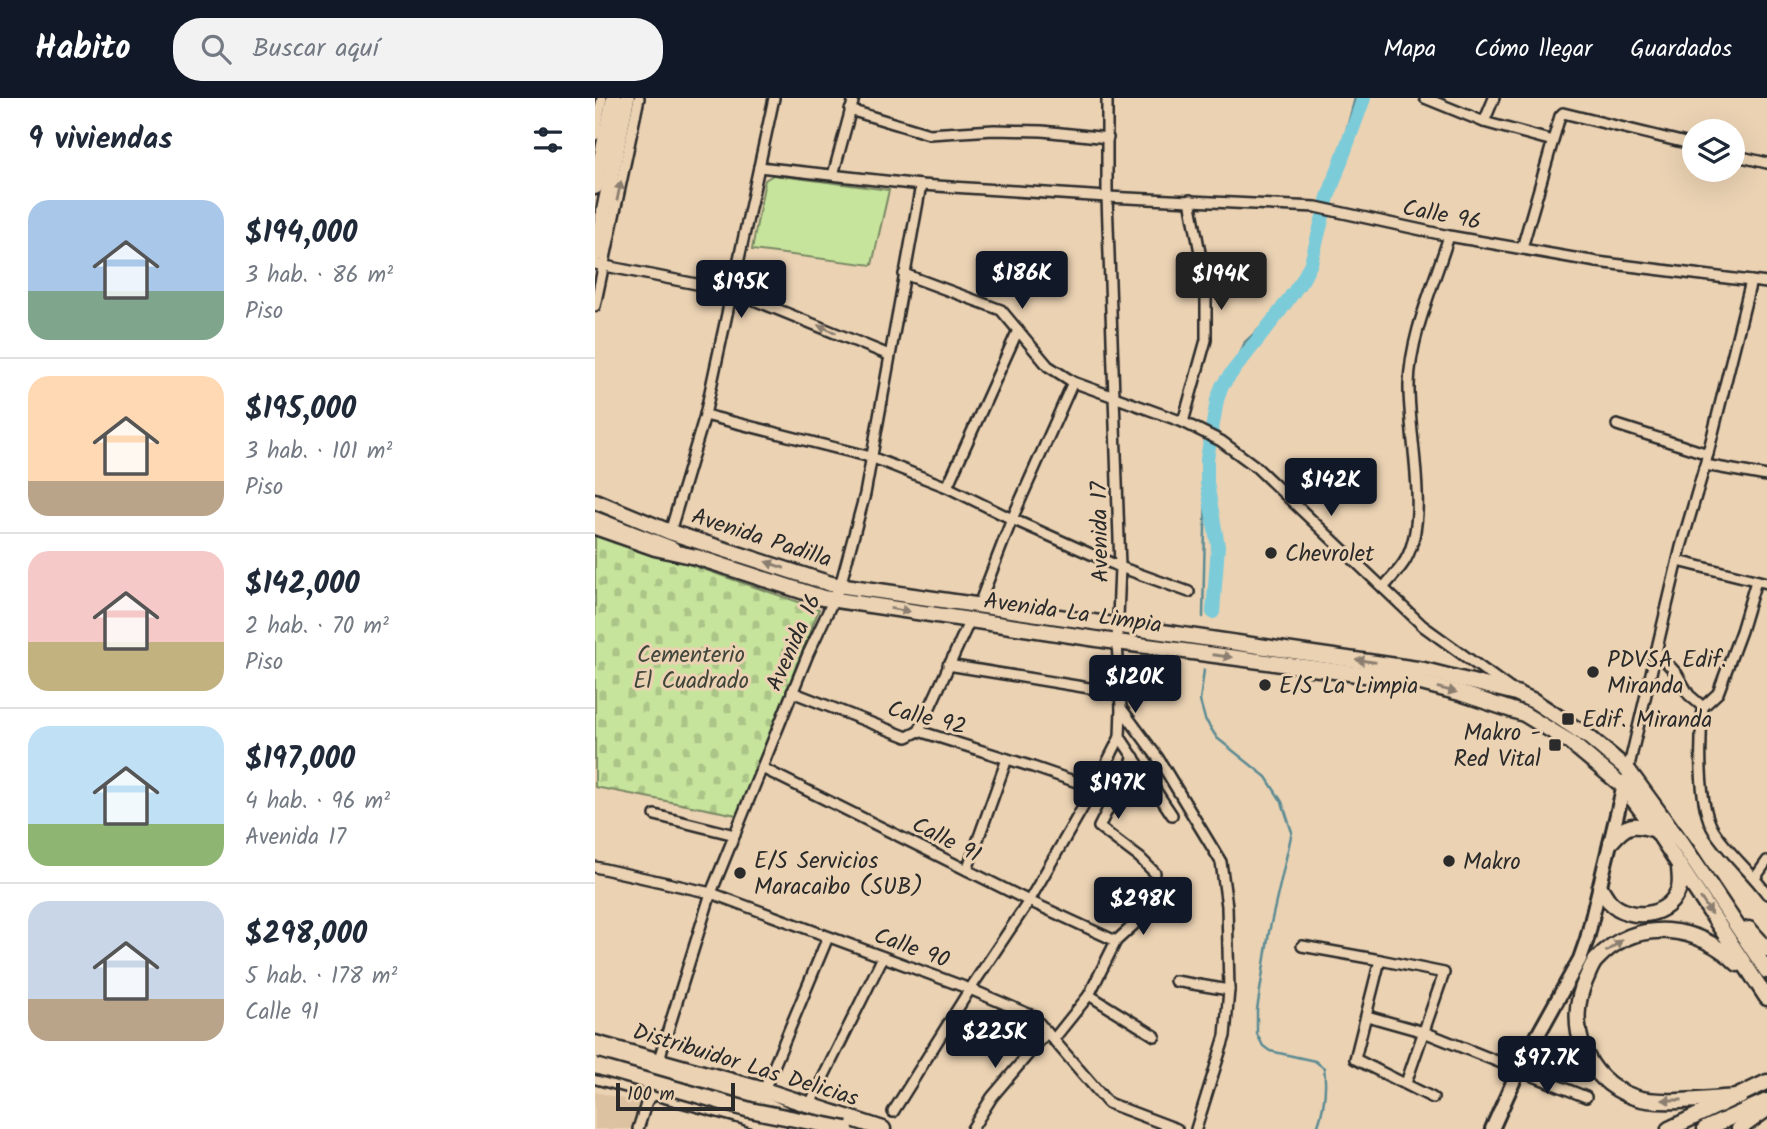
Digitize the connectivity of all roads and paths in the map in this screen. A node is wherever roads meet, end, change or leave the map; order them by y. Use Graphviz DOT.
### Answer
graph roads {
  1 [pos="602,98"];
  2 [pos="614,98"];
  3 [pos="628,98"];
  4 [pos="639,98"];
  5 [pos="774,98"];
  6 [pos="853,98"];
  7 [pos="1107,98"];
  8 [pos="1425,98"];
  9 [pos="1494,98"];
  10 [pos="850,110"];
  11 [pos="1483,122"];
  12 [pos="595,135"];
  13 [pos="1108,138"];
  14 [pos="1553,141"];
  15 [pos="1682,142"];
  16 [pos="1745,158"];
  17 [pos="1767,163"];
  18 [pos="759,167"];
  19 [pos="833,175"];
  20 [pos="921,185"];
  21 [pos="595,187"];
  22 [pos="1107,197"];
  23 [pos="1190,200"];
  24 [pos="1448,236"];
  25 [pos="1522,248"];
  26 [pos="598,261"];
  27 [pos="904,274"];
  28 [pos="1751,281"];
  29 [pos="1767,283"];
  30 [pos="732,291"];
  31 [pos="595,306"];
  32 [pos="1018,330"];
  33 [pos="889,355"];
  34 [pos="1073,382"];
  35 [pos="1116,396"];
  36 [pos="705,415"];
  37 [pos="1183,422"];
  38 [pos="1617,425"];
  39 [pos="1707,454"];
  40 [pos="871,457"];
  41 [pos="1705,465"];
  42 [pos="1767,476"];
  43 [pos="947,487"];
  44 [pos="595,504"];
  45 [pos="595,517"];
  46 [pos="1012,519"];
  47 [pos="595,527"];
  48 [pos="636,528"];
  49 [pos="670,532"];
  50 [pos="697,556"];
  51 [pos="1678,561"];
  52 [pos="1120,567"];
  53 [pos="1756,581"];
  54 [pos="1767,583"];
  55 [pos="840,586"];
  56 [pos="1383,588"];
  57 [pos="1189,592"];
  58 [pos="832,600"];
  59 [pos="978,607"];
  60 [pos="969,620"];
  61 [pos="1119,626"];
  62 [pos="1117,642"];
  63 [pos="1656,651"];
  64 [pos="948,665"];
  65 [pos="792,692"];
  66 [pos="1516,693"];
  67 [pos="1120,694"];
  68 [pos="1703,707"];
  69 [pos="1121,708"];
  70 [pos="919,731"];
  71 [pos="1120,737"];
  72 [pos="1134,757"];
  73 [pos="1007,759"];
  74 [pos="762,768"];
  75 [pos="1628,771"];
  76 [pos="1624,787"];
  77 [pos="1094,788"];
  78 [pos="1172,815"];
  79 [pos="655,816"];
  80 [pos="1656,830"];
  81 [pos="735,835"];
  82 [pos="1611,842"];
  83 [pos="1767,861"];
  84 [pos="1679,864"];
  85 [pos="595,867"];
  86 [pos="967,870"];
  87 [pos="1155,873"];
  88 [pos="1755,878"];
  89 [pos="1708,882"];
  90 [pos="1600,887"];
  91 [pos="711,892"];
  92 [pos="1767,894"];
  93 [pos="1030,901"];
  94 [pos="1149,911"];
  95 [pos="828,937"];
  96 [pos="1116,941"];
  97 [pos="1302,946"];
  98 [pos="1767,948"];
  99 [pos="883,957"];
  100 [pos="1380,960"];
  101 [pos="1767,971"];
  102 [pos="1175,981"];
  103 [pos="970,989"];
  104 [pos="1229,990"];
  105 [pos="1763,992"];
  106 [pos="1089,995"];
  107 [pos="1367,1016"];
  108 [pos="1424,1032"];
  109 [pos="1050,1036"];
  110 [pos="1155,1036"];
  111 [pos="595,1043"];
  112 [pos="595,1055"];
  113 [pos="659,1059"];
  114 [pos="595,1066"];
  115 [pos="1519,1069"];
  116 [pos="595,1076"];
  117 [pos="1767,1082"];
  118 [pos="1405,1083"];
  119 [pos="764,1090"];
  120 [pos="656,1093"];
  121 [pos="1586,1097"];
  122 [pos="1740,1097"];
  123 [pos="1433,1098"];
  124 [pos="1767,1101"];
  125 [pos="810,1104"];
  126 [pos="1767,1109"];
  127 [pos="893,1111"];
  128 [pos="741,1122"];
  129 [pos="638,1129"];
  130 [pos="779,1129"];
  131 [pos="815,1129"];
  132 [pos="846,1129"];
  133 [pos="883,1129"];
  134 [pos="972,1129"];
  135 [pos="1177,1129"];
  136 [pos="1196,1129"];
  137 [pos="1492,1129"];
  138 [pos="1669,1129"];
  139 [pos="1706,1129"];
  140 [pos="1739,1129"];
  1 -- 12 [label="street"];
  2 -- 21 [label="main road"];
  3 -- 26 [label="main road"];
  26 -- 4 [label="street, one-way"];
  5 -- 18 [label="street"];
  6 -- 10 [label="street"];
  7 -- 13 [label="street, Avenida 17"];
  8 -- 11 [label="street"];
  9 -- 11 [label="street"];
  10 -- 13 [label="street"];
  10 -- 19 [label="street"];
  11 -- 14 [label="street"];
  13 -- 22 [label="street, Avenida 17"];
  14 -- 15 [label="street"];
  14 -- 25 [label="street"];
  16 -- 17 [label="street"];
  18 -- 19 [label="street, Calle 96"];
  18 -- 30 [label="street"];
  19 -- 20 [label="street, Calle 96"];
  20 -- 22 [label="street, Calle 96"];
  20 -- 27 [label="street, Avenida 16"];
  22 -- 23 [label="street, Calle 96"];
  22 -- 35 [label="street, Avenida 17"];
  23 -- 24 [label="street, Calle 96"];
  23 -- 37 [label="street"];
  24 -- 25 [label="street, Calle 96"];
  24 -- 56 [label="street"];
  25 -- 28 [label="street, Calle 96"];
  26 -- 30 [label="street"];
  26 -- 31 [label="street"];
  27 -- 32 [label="street"];
  27 -- 33 [label="street, Avenida 16"];
  28 -- 29 [label="street, Calle 96"];
  28 -- 39 [label="street"];
  33 -- 30 [label="street, one-way"];
  30 -- 36 [label="street"];
  32 -- 34 [label="street"];
  32 -- 43 [label="street"];
  33 -- 40 [label="street, Avenida 16"];
  34 -- 35 [label="street"];
  34 -- 46 [label="street"];
  35 -- 37 [label="street"];
  35 -- 52 [label="street, Avenida 17"];
  36 -- 40 [label="street"];
  36 -- 49 [label="street"];
  37 -- 56 [label="street"];
  38 -- 39 [label="street"];
  39 -- 41 [label="street"];
  40 -- 43 [label="street"];
  40 -- 55 [label="street, Avenida 16"];
  41 -- 42 [label="street"];
  41 -- 51 [label="street"];
  43 -- 46 [label="street"];
  44 -- 48 [label="street"];
  44 -- 49 [label="main road, Avenida Padilla"];
  45 -- 48 [label="street"];
  46 -- 52 [label="street"];
  46 -- 59 [label="street"];
  47 -- 50 [label="main road, Avenida Padilla"];
  48 -- 49 [label="street"];
  48 -- 50 [label="street"];
  55 -- 49 [label="main road, Avenida Padilla, one-way"];
  50 -- 58 [label="main road, Avenida Padilla"];
  51 -- 53 [label="street"];
  51 -- 63 [label="street"];
  52 -- 57 [label="street"];
  52 -- 61 [label="street, Avenida 17"];
  53 -- 54 [label="street"];
  53 -- 68 [label="street"];
  55 -- 58 [label="street, Avenida 16"];
  55 -- 59 [label="main road, Avenida La Limpia"];
  56 -- 66 [label="street"];
  58 -- 60 [label="main road, Avenida La Limpia, one-way"];
  58 -- 65 [label="street, Avenida 16"];
  59 -- 61 [label="main road, Avenida La Limpia"];
  60 -- 62 [label="main road, Avenida La Limpia"];
  60 -- 64 [label="street"];
  61 -- 62 [label="street, Avenida 17"];
  66 -- 61 [label="main road, Avenida La Limpia, one-way"];
  62 -- 67 [label="street, Avenida 17"];
  62 -- 76 [label="main road, Avenida La Limpia, one-way"];
  63 -- 68 [label="street"];
  63 -- 75 [label="street"];
  64 -- 67 [label="street"];
  64 -- 70 [label="street"];
  65 -- 70 [label="street, Calle 92"];
  65 -- 74 [label="street, Avenida 16"];
  66 -- 75 [label="main road, Avenida La Limpia"];
  67 -- 69 [label="street, Avenida 17"];
  68 -- 88 [label="street"];
  69 -- 71 [label="street, Avenida 17"];
  69 -- 104 [label="street"];
  70 -- 73 [label="street, Calle 92"];
  71 -- 72 [label="street"];
  71 -- 77 [label="street, Avenida 17"];
  72 -- 78 [label="street"];
  72 -- 87 [label="street"];
  73 -- 77 [label="street, Calle 92"];
  73 -- 86 [label="street"];
  74 -- 81 [label="street, Avenida 16"];
  74 -- 86 [label="street, Calle 91"];
  75 -- 76 [label="street"];
  75 -- 89 [label="main road, Avenida La Limpia"];
  76 -- 80 [label="main road, Avenida La Limpia"];
  76 -- 82 [label="street"];
  77 -- 93 [label="street, Avenida 17"];
  79 -- 81 [label="street"];
  80 -- 82 [label="main road"];
  80 -- 84 [label="main road, Avenida La Limpia"];
  81 -- 91 [label="street, Avenida 16"];
  82 -- 90 [label="street"];
  83 -- 88 [label="street"];
  84 -- 90 [label="main road"];
  84 -- 105 [label="main road, Avenida La Limpia, one-way"];
  85 -- 91 [label="street, Calle 90"];
  86 -- 93 [label="street, Calle 91"];
  88 -- 92 [label="street"];
  89 -- 98 [label="main road"];
  89 -- 101 [label="main road, Avenida La Limpia"];
  90 -- 115 [label="street"];
  91 -- 95 [label="street, Calle 90"];
  91 -- 113 [label="street, Avenida 16"];
  93 -- 96 [label="street, Calle 91"];
  93 -- 103 [label="street, Avenida 17"];
  94 -- 96 [label="street"];
  95 -- 99 [label="street, Calle 90"];
  95 -- 119 [label="street"];
  96 -- 106 [label="street"];
  97 -- 100 [label="street"];
  99 -- 103 [label="street, Calle 90"];
  99 -- 125 [label="street"];
  100 -- 107 [label="street"];
  100 -- 108 [label="street"];
  102 -- 104 [label="street"];
  103 -- 109 [label="street, Calle 90"];
  103 -- 127 [label="street, Avenida 17"];
  104 -- 136 [label="street"];
  122 -- 105 [label="main road, one-way"];
  106 -- 109 [label="street"];
  106 -- 110 [label="street"];
  107 -- 108 [label="street"];
  107 -- 118 [label="street"];
  108 -- 115 [label="street"];
  108 -- 118 [label="street"];
  109 -- 134 [label="street"];
  109 -- 135 [label="street, Calle 90"];
  111 -- 113 [label="main road, Distribuidor Las Delicias"];
  112 -- 131 [label="main road"];
  113 -- 119 [label="main road, Distribuidor Las Delicias"];
  114 -- 132 [label="main road, bridge"];
  115 -- 121 [label="street"];
  115 -- 137 [label="street"];
  116 -- 120 [label="main road"];
  117 -- 122 [label="main road"];
  118 -- 123 [label="street"];
  119 -- 125 [label="main road, Distribuidor Las Delicias"];
  120 -- 128 [label="main road"];
  120 -- 129 [label="street"];
  122 -- 138 [label="main road"];
  124 -- 139 [label="main road"];
  125 -- 133 [label="main road, Distribuidor Las Delicias"];
  126 -- 140 [label="main road"];
  128 -- 130 [label="main road"];
}
